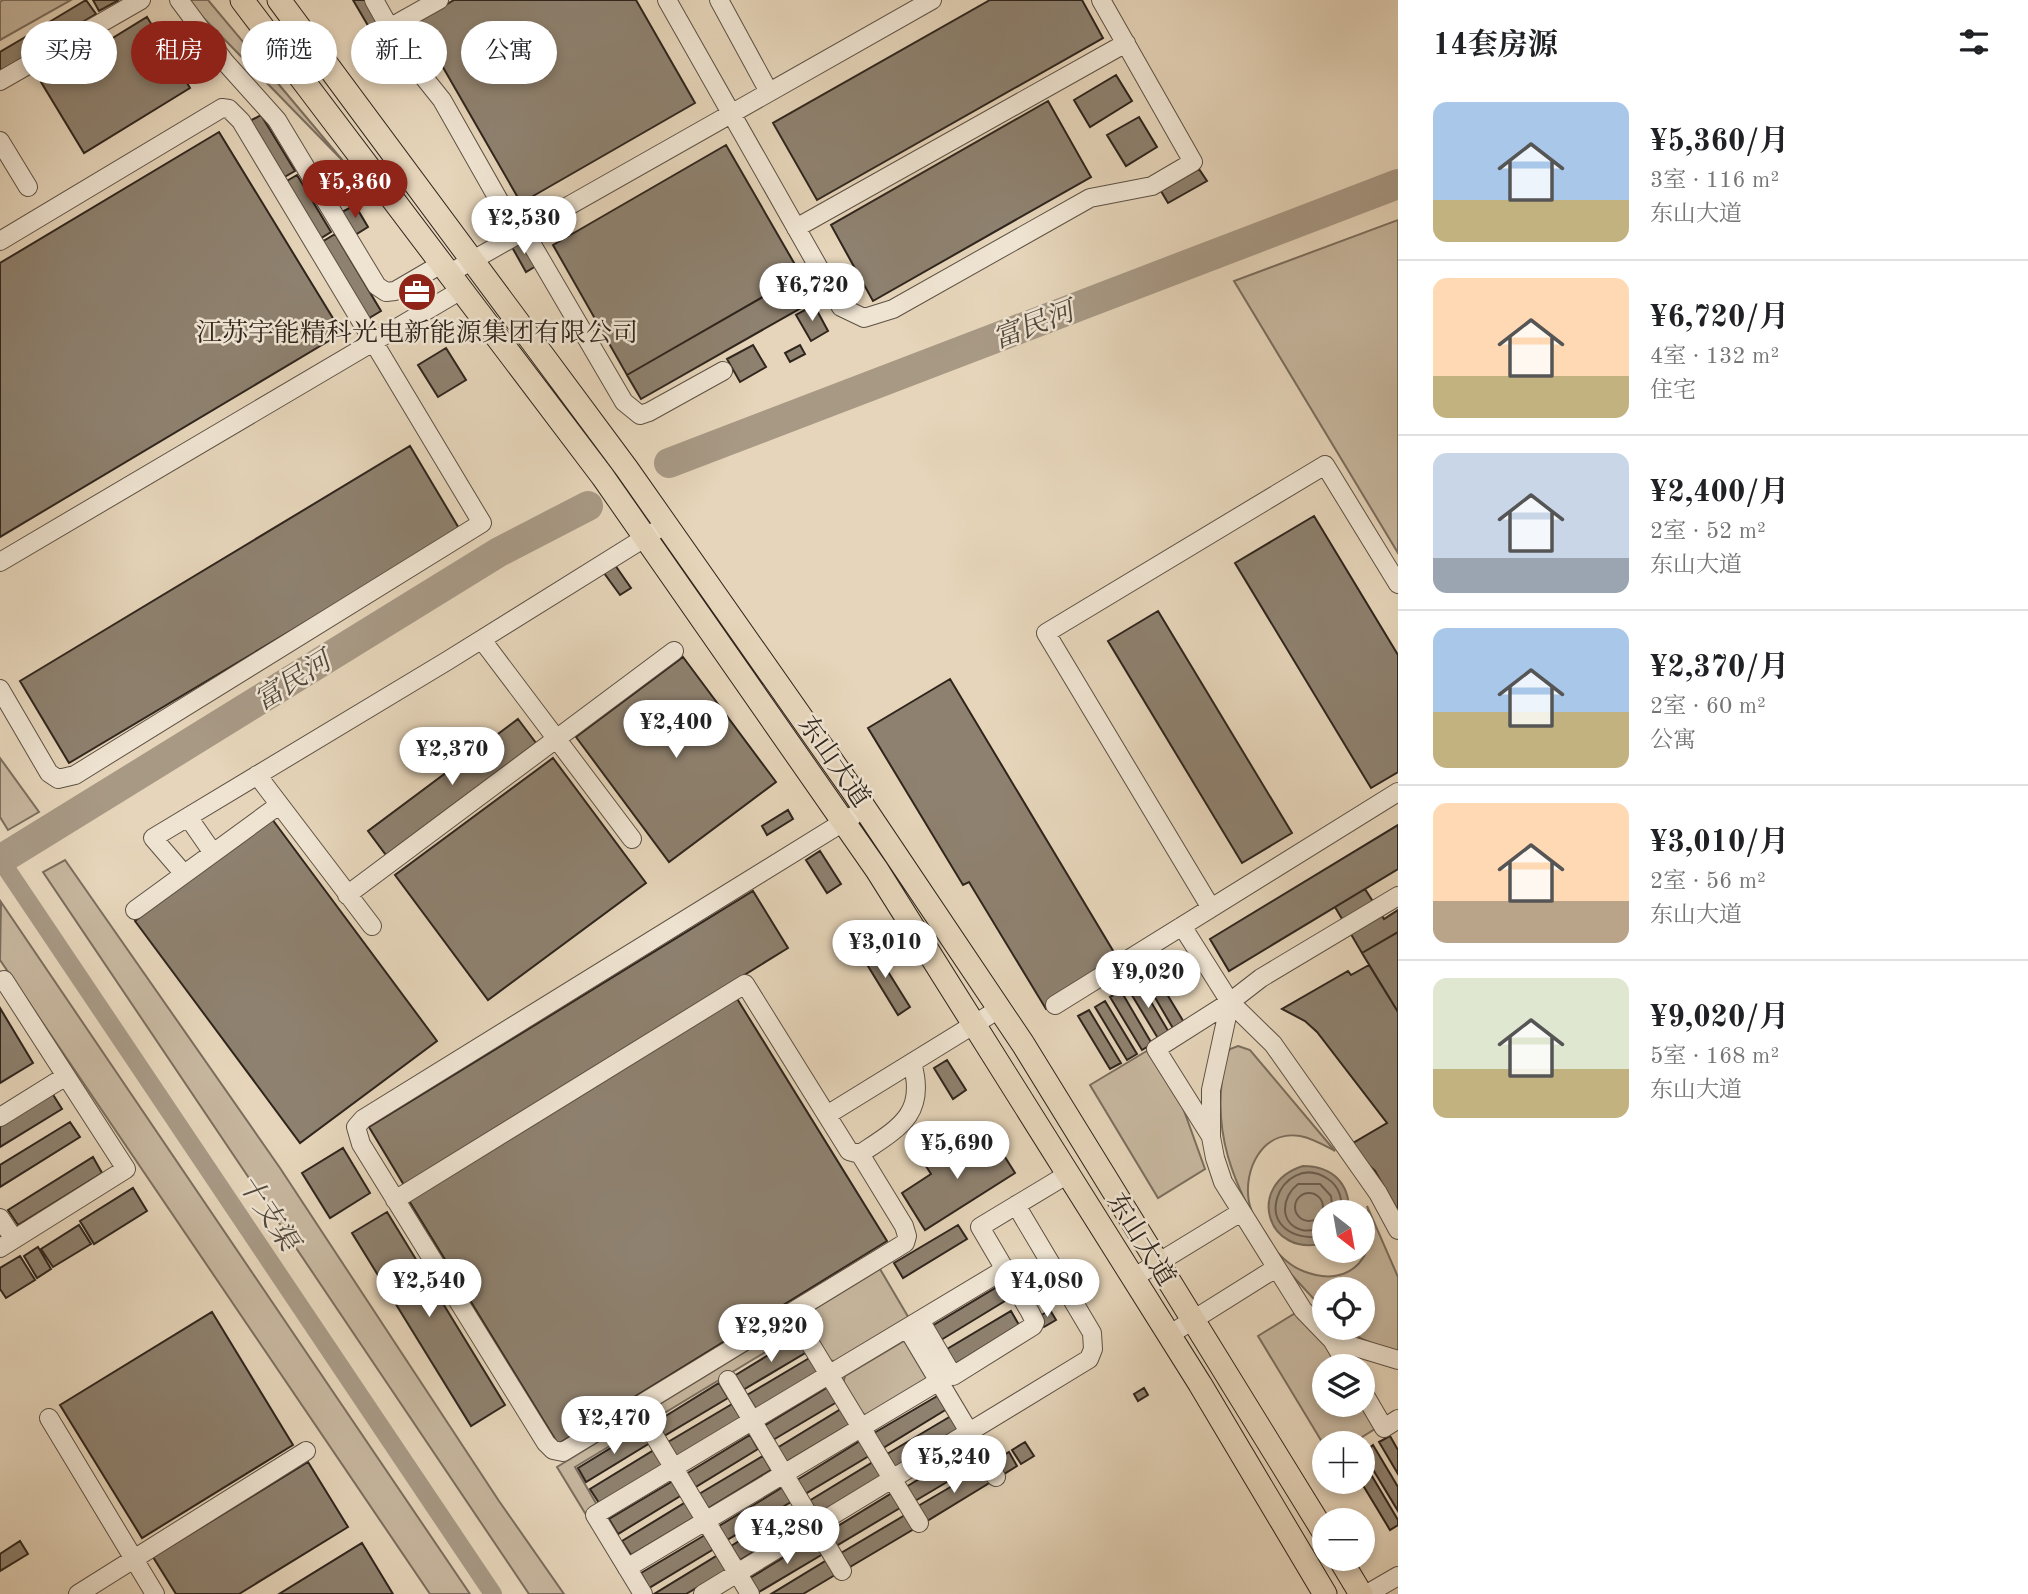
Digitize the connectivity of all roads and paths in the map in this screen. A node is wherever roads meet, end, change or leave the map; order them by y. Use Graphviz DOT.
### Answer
graph roads {
  1 [pos="141,0"];
  2 [pos="179,0"];
  3 [pos="242,0"];
  4 [pos="279,0"];
  5 [pos="373,0"];
  6 [pos="439,0"];
  7 [pos="667,0"];
  8 [pos="719,0"];
  9 [pos="932,0"];
  10 [pos="1101,0"];
  11 [pos="385,21"];
  12 [pos="402,21"];
  13 [pos="1126,43"];
  14 [pos="0,80"];
  15 [pos="429,84"];
  16 [pos="769,92"];
  17 [pos="732,114"];
  18 [pos="0,141"];
  19 [pos="28,187"];
  20 [pos="796,228"];
  21 [pos="521,233"];
  22 [pos="0,241"];
  23 [pos="471,261"];
  24 [pos="452,275"];
  25 [pos="375,341"];
  26 [pos="723,371"];
  27 [pos="666,524"];
  28 [pos="646,538"];
  29 [pos="0,562"];
  30 [pos="1398,584"];
  31 [pos="482,640"];
  32 [pos="674,651"];
  33 [pos="0,689"];
  34 [pos="557,739"];
  35 [pos="257,775"];
  36 [pos="1398,792"];
  37 [pos="279,805"];
  38 [pos="865,809"];
  39 [pos="188,817"];
  40 [pos="844,822"];
  41 [pos="632,839"];
  42 [pos="213,853"];
  43 [pos="184,874"];
  44 [pos="347,895"];
  45 [pos="1398,896"];
  46 [pos="1211,908"];
  47 [pos="135,910"];
  48 [pos="372,926"];
  49 [pos="1182,926"];
  50 [pos="0,982"];
  51 [pos="1230,1002"];
  52 [pos="1055,1005"];
  53 [pos="999,1009"];
  54 [pos="974,1025"];
  55 [pos="912,1063"];
  56 [pos="66,1076"];
  57 [pos="827,1115"];
  58 [pos="0,1117"];
  59 [pos="1211,1137"];
  60 [pos="860,1154"];
  61 [pos="1068,1174"];
  62 [pos="395,1200"];
  63 [pos="1016,1205"];
  64 [pos="1241,1212"];
  65 [pos="0,1218"];
  66 [pos="1398,1230"];
  67 [pos="7,1244"];
  68 [pos="1159,1262"];
  69 [pos="1276,1268"];
  70 [pos="1005,1269"];
  71 [pos="1133,1278"];
  72 [pos="1194,1319"];
  73 [pos="1312,1319"];
  74 [pos="914,1324"];
  75 [pos="805,1335"];
  76 [pos="1169,1335"];
  77 [pos="1332,1340"];
  78 [pos="1340,1354"];
  79 [pos="1398,1360"];
  80 [pos="829,1375"];
  81 [pos="728,1380"];
  82 [pos="939,1381"];
  83 [pos="1375,1412"];
  84 [pos="49,1418"];
  85 [pos="1398,1419"];
  86 [pos="752,1421"];
  87 [pos="649,1427"];
  88 [pos="861,1428"];
  89 [pos="970,1434"];
  90 [pos="306,1451"];
  91 [pos="674,1468"];
  92 [pos="784,1474"];
  93 [pos="996,1477"];
  94 [pos="893,1480"];
  95 [pos="1312,1513"];
  96 [pos="706,1521"];
  97 [pos="919,1523"];
  98 [pos="815,1527"];
  99 [pos="134,1559"];
  100 [pos="627,1568"];
  101 [pos="842,1571"];
  102 [pos="1347,1571"];
  103 [pos="738,1573"];
  104 [pos="1398,1576"];
  105 [pos="78,1594"];
  106 [pos="155,1594"];
  107 [pos="643,1594"];
  108 [pos="703,1594"];
  109 [pos="750,1594"];
  110 [pos="1325,1594"];
  111 [pos="1361,1594"];
  112 [pos="1367,1594"];
  1 -- 14 [label="street"];
  2 -- 24 [label="street"];
  3 -- 24 [label="main road, 东山大道"];
  4 -- 23 [label="main road, 东山大道"];
  5 -- 11 [label="street"];
  6 -- 12 [label="street"];
  7 -- 17 [label="street"];
  8 -- 16 [label="street"];
  9 -- 16 [label="street"];
  10 -- 13 [label="street"];
  13 -- 20 [label="street"];
  13 -- 20 [label="street"];
  15 -- 21 [label="street"];
  16 -- 17 [label="street"];
  17 -- 20 [label="street"];
  17 -- 21 [label="street"];
  18 -- 19 [label="street"];
  21 -- 23 [label="street"];
  21 -- 26 [label="street"];
  22 -- 25 [label="street"];
  23 -- 24 [label="street"];
  23 -- 27 [label="main road, 东山大道"];
  24 -- 25 [label="street"];
  24 -- 28 [label="main road, 东山大道"];
  25 -- 29 [label="street"];
  25 -- 33 [label="street"];
  27 -- 28 [label="street"];
  27 -- 38 [label="main road, 东山大道"];
  28 -- 31 [label="street"];
  28 -- 40 [label="main road, 东山大道"];
  30 -- 46 [label="street"];
  31 -- 34 [label="street"];
  31 -- 35 [label="street"];
  32 -- 34 [label="street"];
  34 -- 41 [label="street"];
  34 -- 44 [label="street"];
  35 -- 37 [label="street"];
  35 -- 39 [label="street"];
  36 -- 46 [label="street"];
  37 -- 42 [label="street"];
  37 -- 44 [label="street"];
  38 -- 40 [label="street"];
  38 -- 53 [label="main road, 东山大道"];
  39 -- 42 [label="street"];
  39 -- 43 [label="street"];
  40 -- 54 [label="main road, 东山大道"];
  40 -- 62 [label="street"];
  42 -- 43 [label="street"];
  43 -- 47 [label="street"];
  44 -- 48 [label="street"];
  45 -- 51 [label="street"];
  46 -- 49 [label="street"];
  49 -- 51 [label="street"];
  49 -- 52 [label="street"];
  50 -- 56 [label="street"];
  51 -- 59 [label="street"];
  51 -- 59 [label="street"];
  51 -- 66 [label="street"];
  53 -- 54 [label="street"];
  53 -- 68 [label="main road, 东山大道"];
  54 -- 55 [label="street"];
  54 -- 61 [label="main road, 东山大道"];
  55 -- 57 [label="street"];
  55 -- 60 [label="street"];
  56 -- 58 [label="street"];
  56 -- 67 [label="street"];
  57 -- 60 [label="street"];
  57 -- 62 [label="street"];
  59 -- 64 [label="street"];
  60 -- 62 [label="street"];
  61 -- 63 [label="street"];
  61 -- 71 [label="main road, 东山大道"];
  63 -- 70 [label="street"];
  63 -- 89 [label="street"];
  64 -- 68 [label="street"];
  64 -- 69 [label="street"];
  65 -- 67 [label="street"];
  68 -- 71 [label="street"];
  68 -- 72 [label="main road, 东山大道"];
  69 -- 72 [label="street"];
  69 -- 73 [label="street"];
  70 -- 74 [label="street"];
  70 -- 74 [label="street"];
  71 -- 76 [label="main road, 东山大道"];
  72 -- 76 [label="street"];
  72 -- 95 [label="main road, 东山大道"];
  74 -- 80 [label="street"];
  74 -- 82 [label="street"];
  75 -- 80 [label="street"];
  76 -- 110 [label="main road, 东山大道"];
  77 -- 78 [label="street"];
  77 -- 79 [label="street"];
  80 -- 86 [label="street"];
  80 -- 88 [label="street"];
  81 -- 86 [label="street"];
  82 -- 88 [label="street"];
  82 -- 89 [label="street"];
  83 -- 85 [label="street"];
  84 -- 99 [label="street"];
  86 -- 91 [label="street"];
  86 -- 92 [label="street"];
  87 -- 91 [label="street"];
  88 -- 92 [label="street"];
  88 -- 94 [label="street"];
  89 -- 93 [label="street"];
  89 -- 94 [label="street"];
  90 -- 99 [label="street"];
  91 -- 96 [label="street"];
  91 -- 100 [label="street"];
  92 -- 96 [label="street"];
  92 -- 98 [label="street"];
  94 -- 97 [label="street"];
  94 -- 98 [label="street"];
  96 -- 100 [label="street"];
  96 -- 103 [label="street"];
  98 -- 101 [label="street"];
  98 -- 103 [label="street"];
  99 -- 105 [label="street"];
  99 -- 106 [label="street"];
  100 -- 107 [label="street"];
  102 -- 111 [label="main road"];
  103 -- 108 [label="street"];
  103 -- 109 [label="street"];
  104 -- 112 [label="street"];
}
